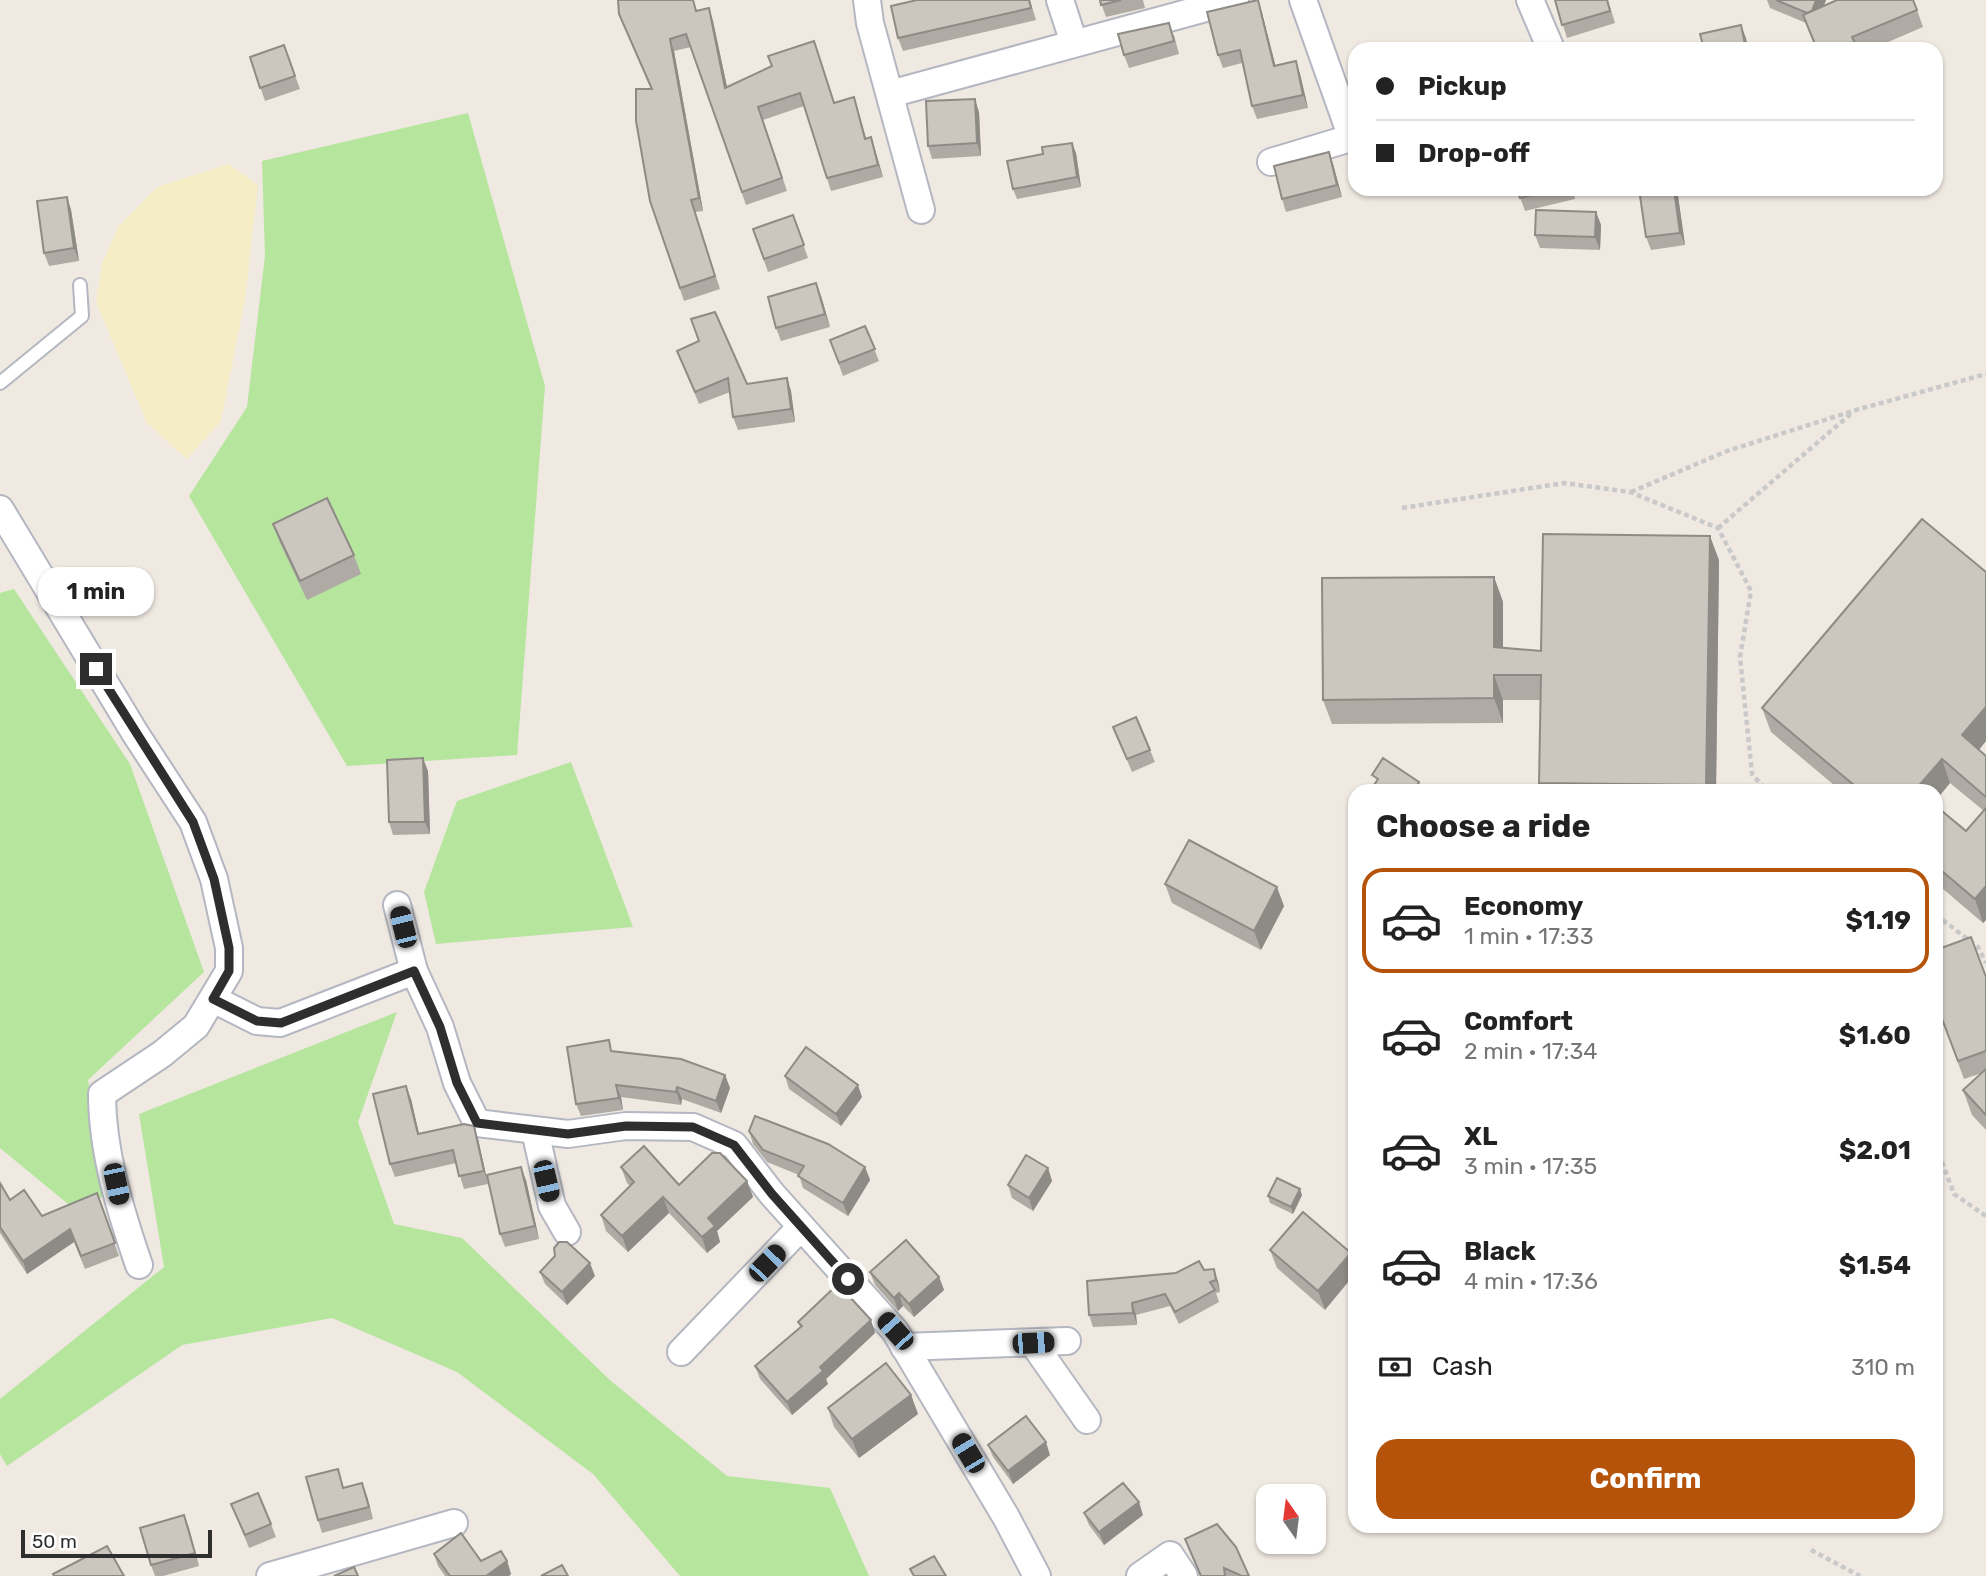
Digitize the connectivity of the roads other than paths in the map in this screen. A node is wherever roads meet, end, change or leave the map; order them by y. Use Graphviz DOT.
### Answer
graph roads {
  1 [pos="867,0"];
  2 [pos="1060,0"];
  3 [pos="1235,0"];
  4 [pos="1303,0"];
  5 [pos="1531,0"];
  6 [pos="1548,42"];
  7 [pos="1074,43"];
  8 [pos="890,94"];
  9 [pos="1348,123"];
  10 [pos="1348,139"];
  11 [pos="1271,162"];
  12 [pos="921,210"];
  13 [pos="80,285"];
  14 [pos="0,383"];
  15 [pos="0,509"];
  16 [pos="8,540"];
  17 [pos="397,905"];
  18 [pos="414,971"];
  19 [pos="213,999"];
  20 [pos="535,1131"];
  21 [pos="801,1227"];
  22 [pos="567,1232"];
  23 [pos="139,1265"];
  24 [pos="1067,1341"];
  25 [pos="1033,1343"];
  26 [pos="904,1347"];
  27 [pos="681,1352"];
  28 [pos="1087,1420"];
  29 [pos="454,1523"];
  30 [pos="270,1576"];
  31 [pos="1037,1576"];
  32 [pos="1140,1576"];
  33 [pos="1184,1576"];
  1 -- 8 [label="street"];
  2 -- 7 [label="street"];
  3 -- 7 [label="street"];
  4 -- 9 [label="street"];
  5 -- 6 [label="street"];
  7 -- 8 [label="street"];
  8 -- 12 [label="street"];
  10 -- 11 [label="street"];
  13 -- 14 [label="lane"];
  15 -- 16 [label="street"];
  16 -- 19 [label="street"];
  17 -- 18 [label="street"];
  18 -- 19 [label="street"];
  18 -- 20 [label="street"];
  19 -- 23 [label="street"];
  20 -- 21 [label="street"];
  20 -- 22 [label="street"];
  21 -- 26 [label="street"];
  21 -- 27 [label="street"];
  24 -- 25 [label="street"];
  25 -- 26 [label="street"];
  25 -- 28 [label="street"];
  26 -- 31 [label="street"];
  29 -- 30 [label="street"];
  32 -- 33 [label="street"];
}
